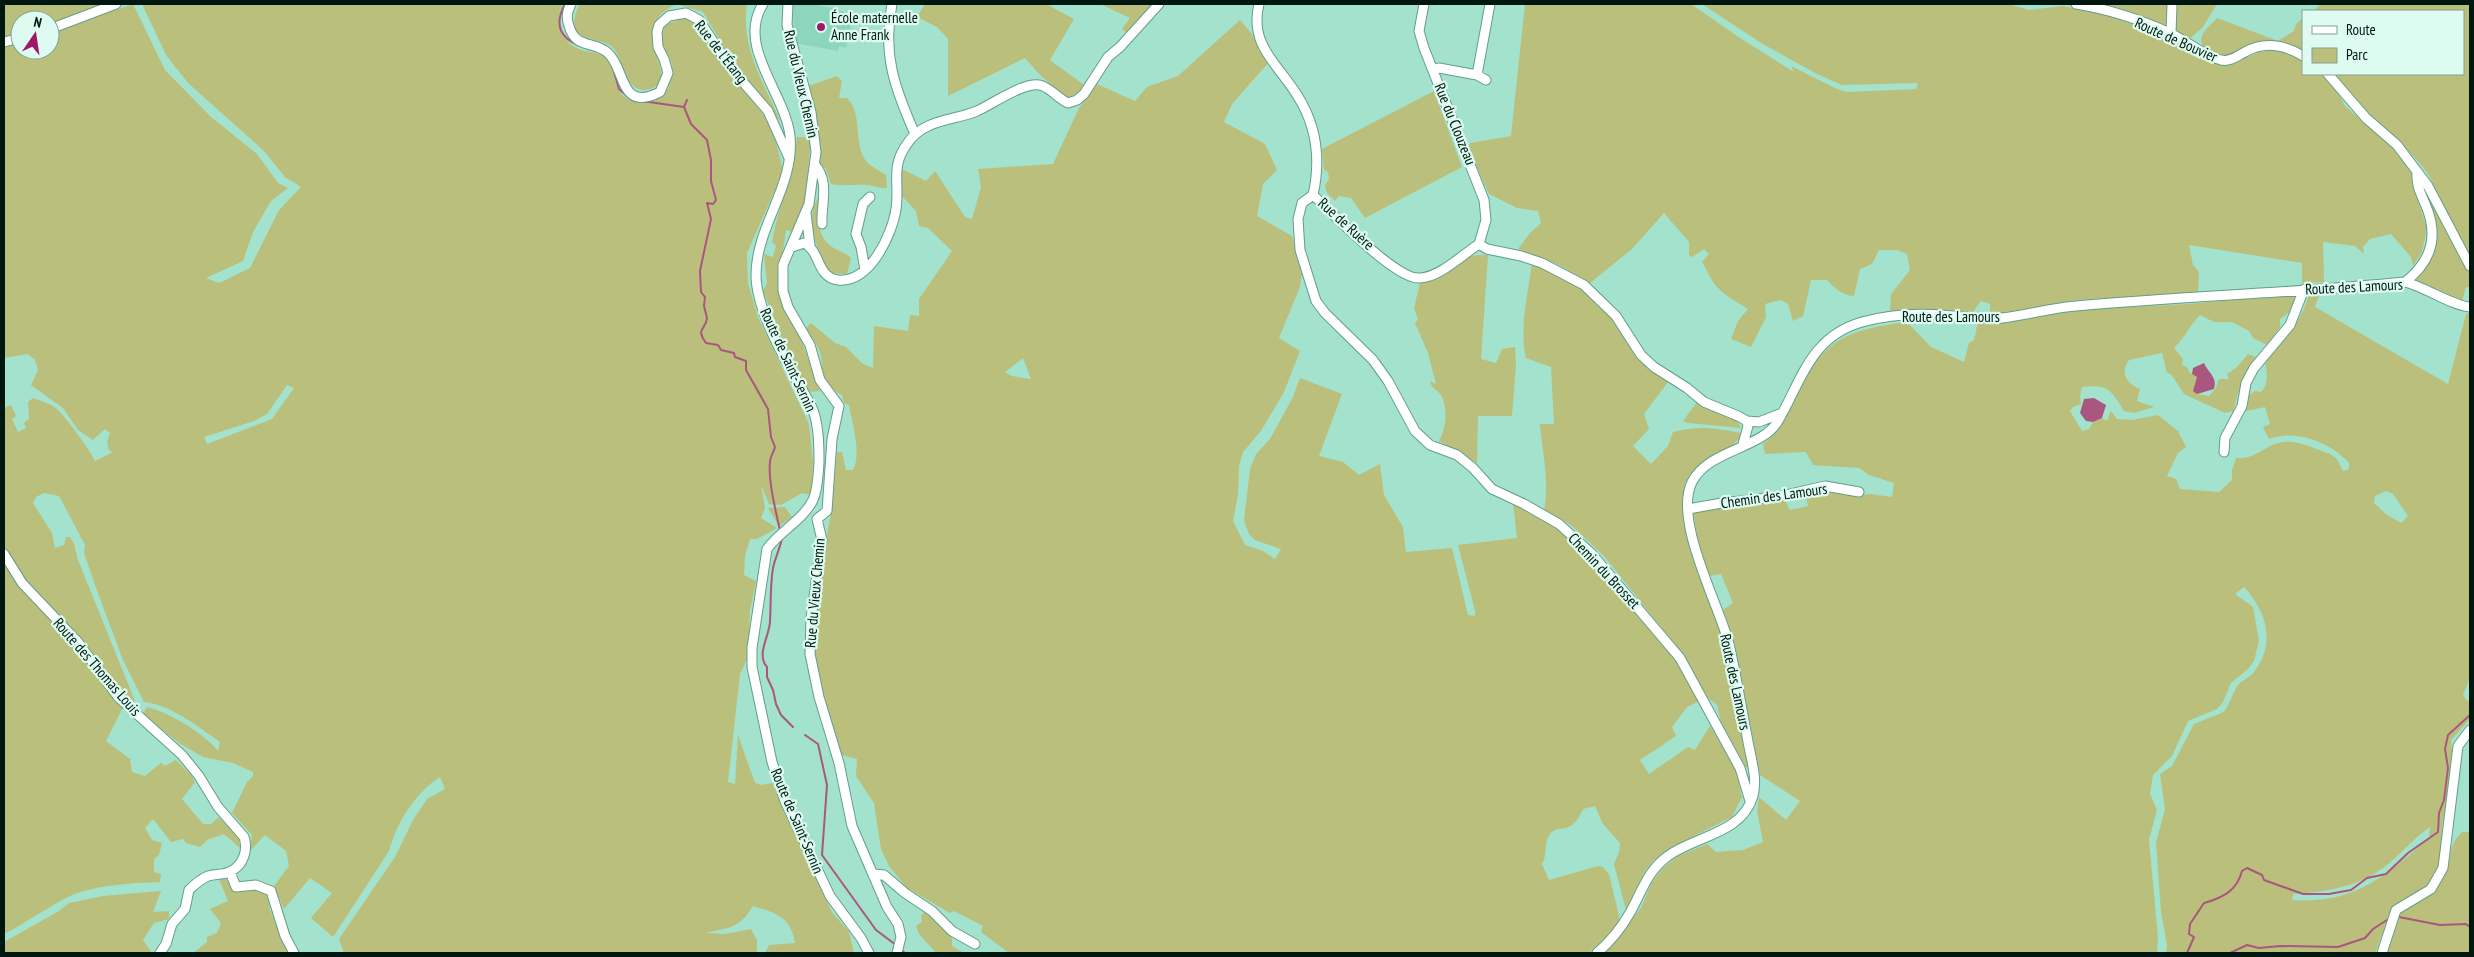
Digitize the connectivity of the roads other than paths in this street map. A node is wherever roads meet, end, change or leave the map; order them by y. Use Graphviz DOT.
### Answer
graph roads {
  1 [pos="116,4"];
  2 [pos="572,4"];
  3 [pos="763,4"];
  4 [pos="788,4"];
  5 [pos="892,4"];
  6 [pos="1159,4"];
  7 [pos="1259,4"];
  8 [pos="1424,4"];
  9 [pos="1490,4"];
  10 [pos="2076,4"];
  11 [pos="2172,4"];
  12 [pos="60,25"];
  13 [pos="2170,34"];
  14 [pos="2302,56"];
  15 [pos="1434,70"];
  16 [pos="1477,75"];
  17 [pos="2329,75"];
  18 [pos="1486,80"];
  19 [pos="915,134"];
  20 [pos="789,158"];
  21 [pos="815,165"];
  22 [pos="2417,172"];
  23 [pos="1313,195"];
  24 [pos="870,197"];
  25 [pos="806,213"];
  26 [pos="822,224"];
  27 [pos="1479,244"];
  28 [pos="810,246"];
  29 [pos="792,247"];
  30 [pos="2470,266"];
  31 [pos="865,270"];
  32 [pos="2405,282"];
  33 [pos="2304,290"];
  34 [pos="2470,307"];
  35 [pos="1782,413"];
  36 [pos="1746,421"];
  37 [pos="1743,444"];
  38 [pos="2224,452"];
  39 [pos="1859,492"];
  40 [pos="808,508"];
  41 [pos="1688,509"];
  42 [pos="817,519"];
  43 [pos="4,554"];
  44 [pos="2470,730"];
  45 [pos="1750,804"];
  46 [pos="230,872"];
  47 [pos="874,874"];
  48 [pos="975,944"];
  49 [pos="897,952"];
  50 [pos="160,953"];
  51 [pos="294,953"];
  52 [pos="869,953"];
  53 [pos="1597,953"];
  54 [pos="2382,953"];
  1 -- 12 [label="street"];
  2 -- 20 [label="street, Rue de l'Étang"];
  3 -- 20 [label="street, Route de Saint-Sernin"];
  4 -- 21 [label="street, Rue du Vieux Chemin"];
  5 -- 19 [label="street"];
  6 -- 19 [label="street"];
  7 -- 23 [label="street, Rue de Ruère"];
  8 -- 15 [label="street, Rue du Clouzeau"];
  9 -- 16 [label="street"];
  10 -- 13 [label="street, Route de Bouvier"];
  11 -- 13 [label="street"];
  13 -- 14 [label="street, Route de Bouvier"];
  15 -- 16 [label="street"];
  15 -- 27 [label="street, Rue du Clouzeau"];
  16 -- 18 [label="street"];
  17 -- 22 [label="street"];
  19 -- 31 [label="street"];
  20 -- 40 [label="street, Route de Saint-Sernin"];
  21 -- 25 [label="street, Rue du Vieux Chemin"];
  21 -- 26 [label="street"];
  22 -- 30 [label="street"];
  22 -- 32 [label="street"];
  23 -- 27 [label="street, Rue de Ruère"];
  23 -- 45 [label="street, Chemin du Brosset"];
  24 -- 31 [label="street"];
  25 -- 28 [label="street"];
  25 -- 29 [label="street, Rue du Vieux Chemin"];
  27 -- 36 [label="street"];
  28 -- 29 [label="street"];
  28 -- 31 [label="street"];
  29 -- 42 [label="street, Rue du Vieux Chemin"];
  32 -- 33 [label="street, Route des Lamours"];
  32 -- 34 [label="street, Route des Lamours"];
  33 -- 35 [label="street, Route des Lamours"];
  33 -- 38 [label="street"];
  35 -- 36 [label="street"];
  35 -- 37 [label="street, Route des Lamours"];
  36 -- 37 [label="street"];
  37 -- 41 [label="street, Route des Lamours"];
  39 -- 41 [label="street, Chemin des Lamours"];
  40 -- 42 [label="street"];
  40 -- 52 [label="street, Route de Saint-Sernin"];
  41 -- 45 [label="street, Route des Lamours"];
  42 -- 47 [label="street, Rue du Vieux Chemin"];
  43 -- 46 [label="street, Route des Thomas Louis"];
  44 -- 54 [label="street"];
  45 -- 53 [label="street"];
  46 -- 50 [label="street"];
  46 -- 51 [label="street"];
  47 -- 48 [label="street"];
  47 -- 49 [label="street, Rue du Vieux Chemin"];
}
